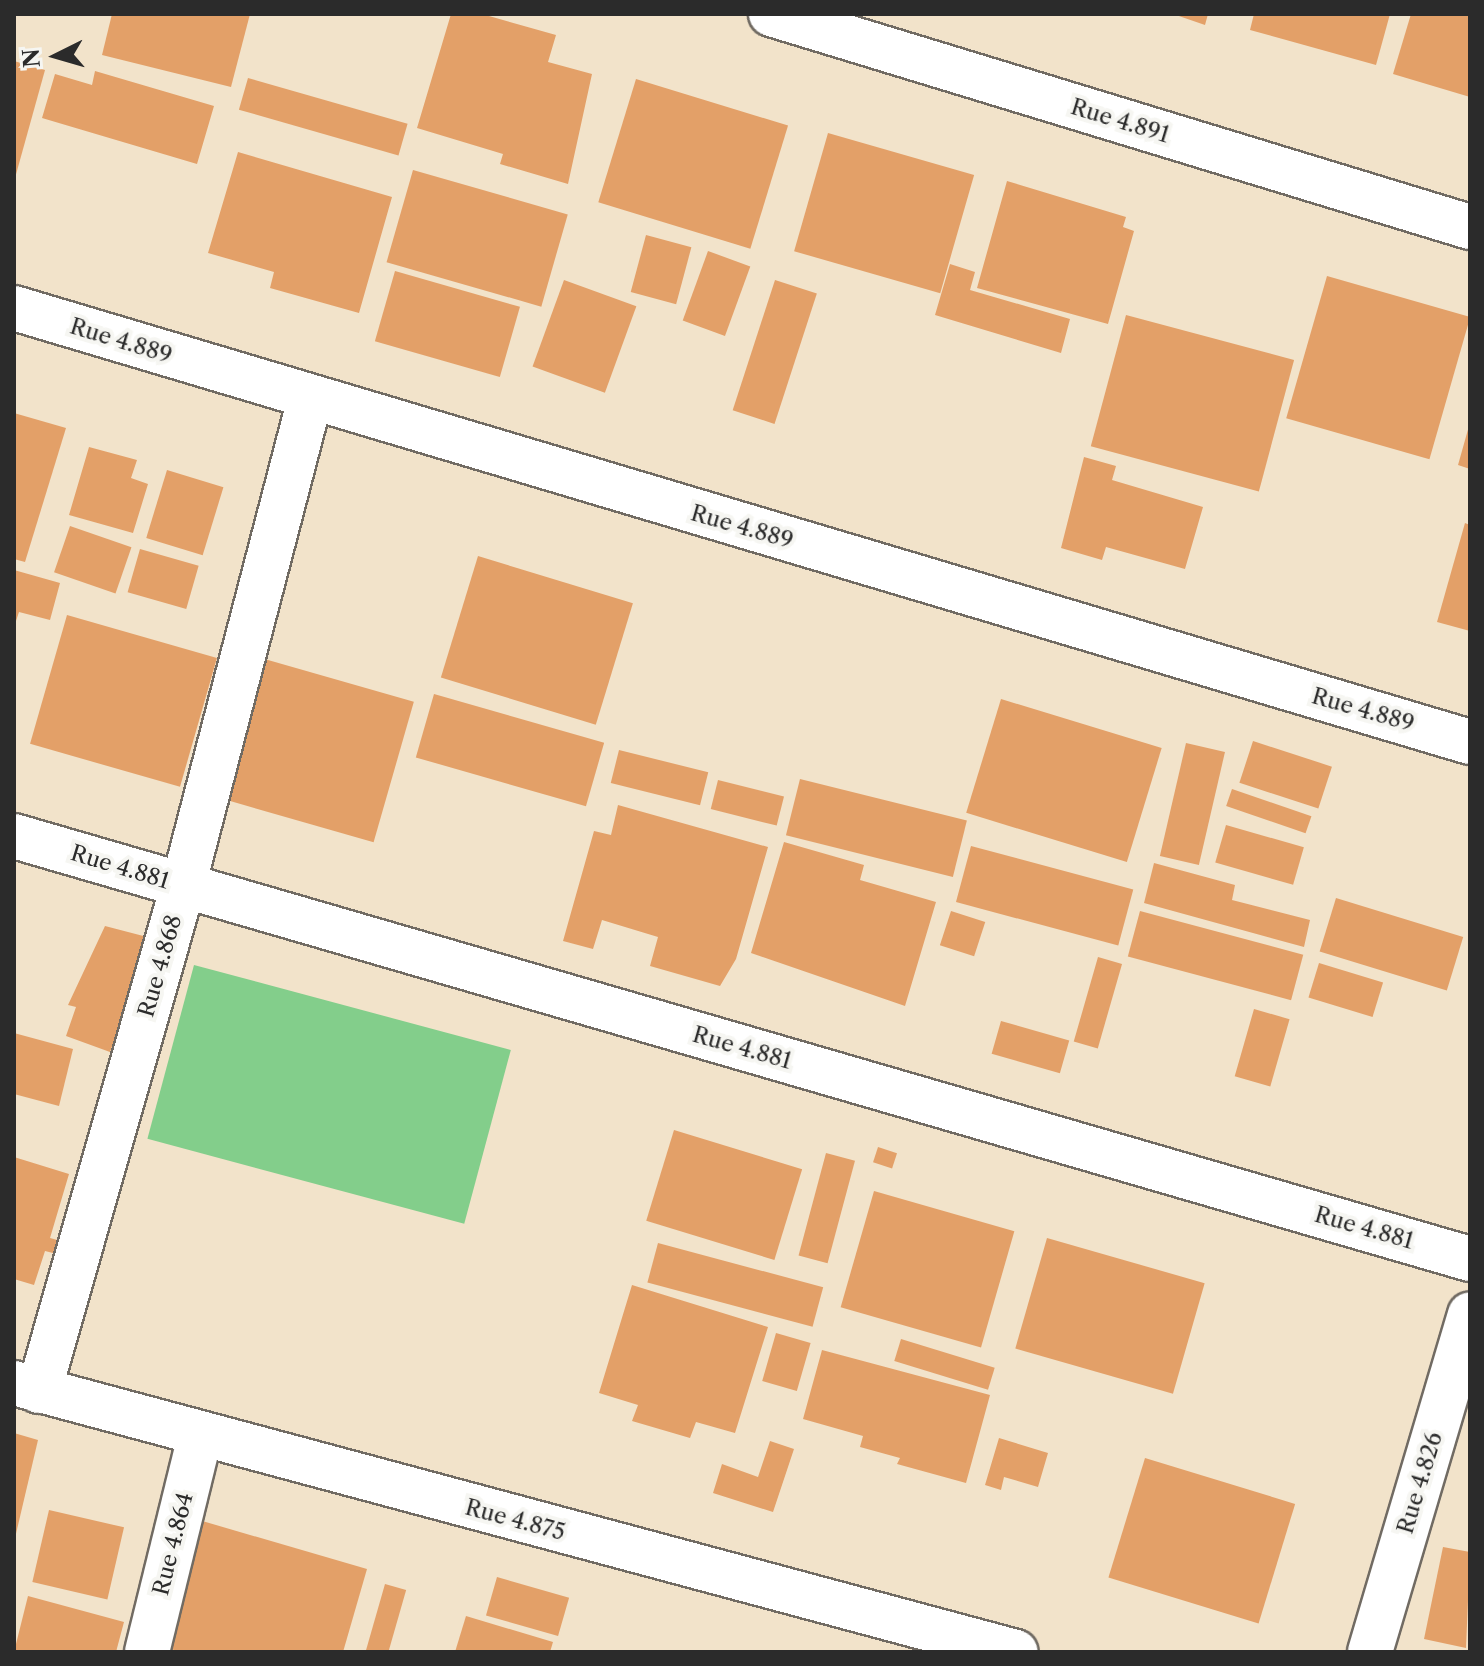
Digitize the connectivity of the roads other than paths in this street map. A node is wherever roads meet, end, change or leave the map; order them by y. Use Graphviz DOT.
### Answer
graph roads {
  1 [pos="771,14"];
  2 [pos="1470,227"];
  3 [pos="14,308"];
  4 [pos="310,399"];
  5 [pos="1470,742"];
  6 [pos="14,836"];
  7 [pos="183,886"];
  8 [pos="1470,1259"];
  9 [pos="1470,1314"];
  10 [pos="26,1387"];
  11 [pos="200,1436"];
  12 [pos="147,1652"];
  13 [pos="1016,1652"];
  14 [pos="1370,1652"];
  1 -- 2 [label="street, Rue 4.891"];
  3 -- 4 [label="street, Rue 4.889"];
  4 -- 5 [label="street, Rue 4.889"];
  4 -- 7 [label="street, Rue 4.868"];
  6 -- 7 [label="street, Rue 4.881"];
  7 -- 8 [label="street, Rue 4.881"];
  7 -- 10 [label="street, Rue 4.868"];
  9 -- 14 [label="street, Rue 4.826"];
  10 -- 11 [label="street, Rue 4.875"];
  11 -- 12 [label="street, Rue 4.864"];
  11 -- 13 [label="street, Rue 4.875"];
}
